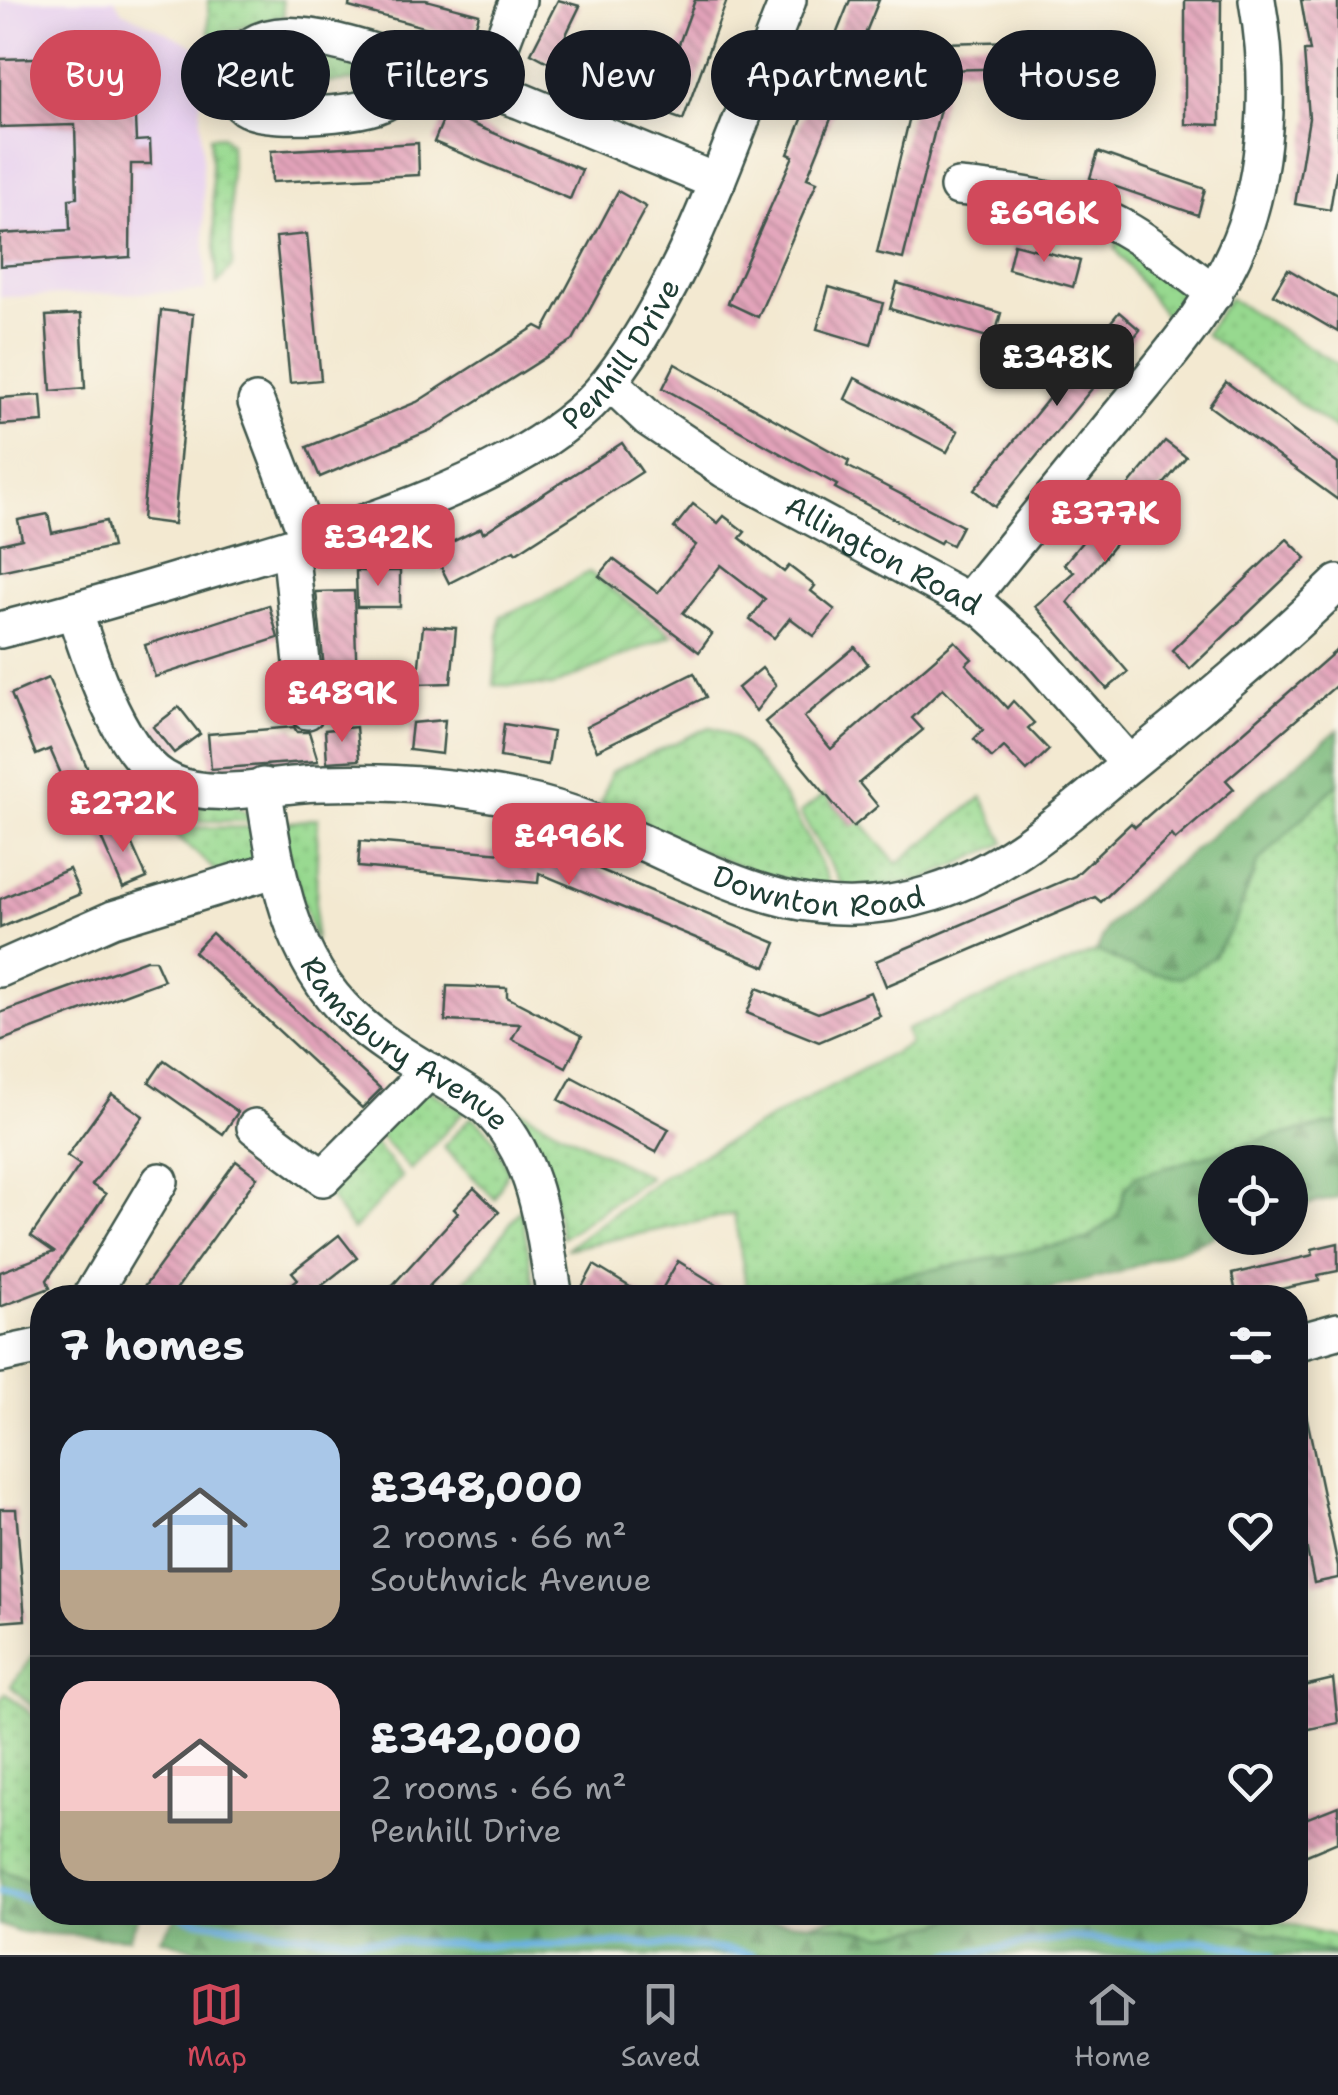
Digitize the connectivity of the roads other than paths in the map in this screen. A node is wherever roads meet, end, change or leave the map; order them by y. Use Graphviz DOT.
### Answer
graph roads {
  1 [pos="518,0"];
  2 [pos="788,0"];
  3 [pos="1257,0"];
  4 [pos="507,30"];
  5 [pos="525,103"];
  6 [pos="717,182"];
  7 [pos="958,187"];
  8 [pos="1215,293"];
  9 [pos="610,382"];
  10 [pos="256,402"];
  11 [pos="299,544"];
  12 [pos="1338,583"];
  13 [pos="969,600"];
  14 [pos="74,610"];
  15 [pos="0,630"];
  16 [pos="307,711"];
  17 [pos="1129,764"];
  18 [pos="263,786"];
  19 [pos="278,869"];
  20 [pos="0,970"];
  21 [pos="428,1071"];
  22 [pos="255,1126"];
  23 [pos="160,1181"];
  24 [pos="98,1285"];
  25 [pos="553,1285"];
  26 [pos="1338,1331"];
  27 [pos="1308,1339"];
  28 [pos="30,1349"];
  29 [pos="0,1355"];
  1 -- 4 [label="street"];
  2 -- 6 [label="street, Penhill Drive"];
  3 -- 8 [label="street"];
  5 -- 6 [label="street"];
  6 -- 9 [label="street, Penhill Drive"];
  7 -- 8 [label="street"];
  8 -- 13 [label="street"];
  9 -- 11 [label="street, Penhill Drive"];
  9 -- 13 [label="street, Allington Road"];
  10 -- 11 [label="street"];
  11 -- 14 [label="street, Penhill Drive"];
  11 -- 16 [label="street"];
  12 -- 17 [label="street, Downton Road"];
  13 -- 17 [label="street, Allington Road"];
  14 -- 15 [label="street, Penhill Drive"];
  14 -- 18 [label="street, Downton Road"];
  17 -- 18 [label="street, Downton Road"];
  18 -- 19 [label="street, Ramsbury Avenue"];
  19 -- 20 [label="street"];
  19 -- 21 [label="street, Ramsbury Avenue"];
  21 -- 22 [label="street"];
  21 -- 25 [label="street, Ramsbury Avenue"];
  23 -- 24 [label="street"];
  26 -- 27 [label="street"];
  28 -- 29 [label="street"];
}
